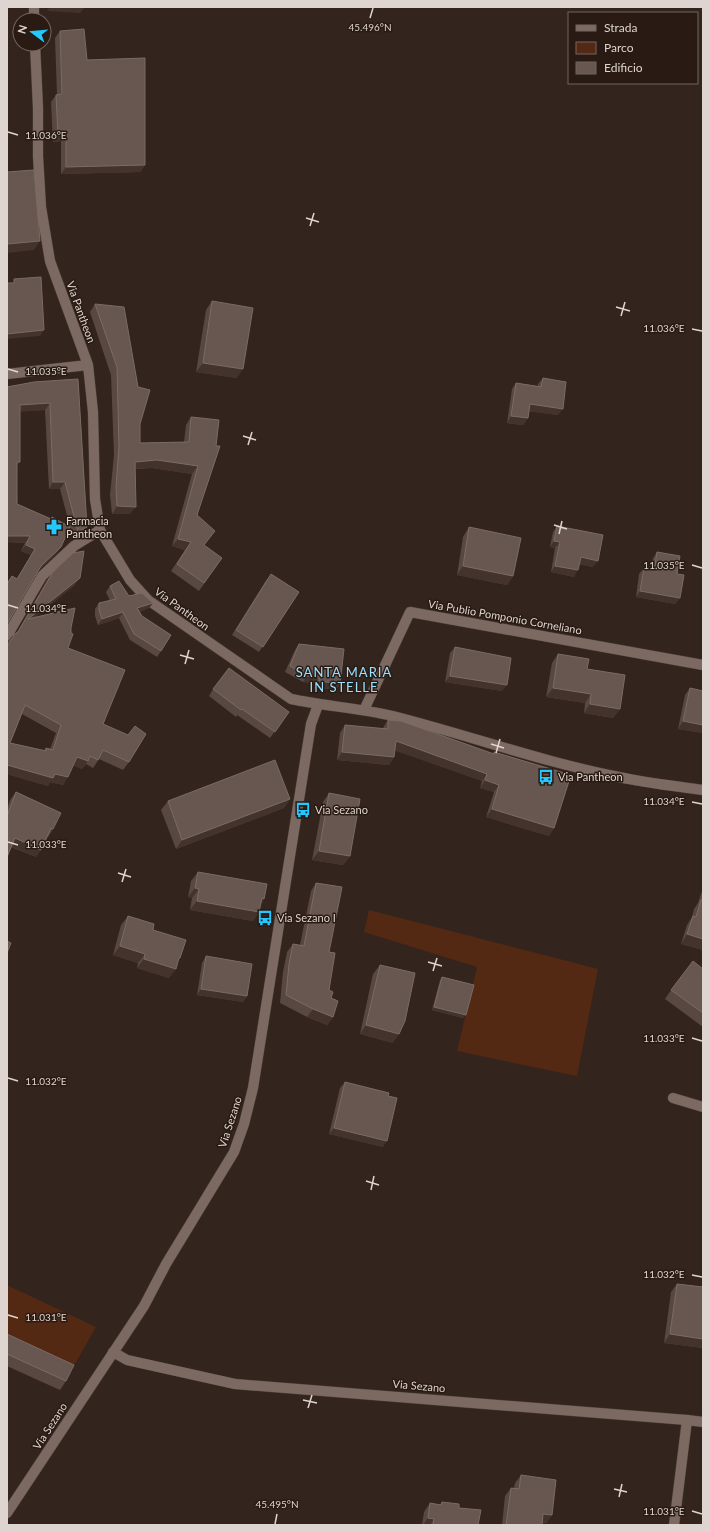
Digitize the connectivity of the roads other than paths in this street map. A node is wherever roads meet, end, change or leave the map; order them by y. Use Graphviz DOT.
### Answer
graph roads {
  1 [pos="35,52"];
  2 [pos="88,365"];
  3 [pos="7,374"];
  4 [pos="100,530"];
  5 [pos="7,636"];
  6 [pos="703,666"];
  7 [pos="318,705"];
  8 [pos="364,710"];
  9 [pos="703,790"];
  10 [pos="673,1098"];
  11 [pos="703,1107"];
  12 [pos="113,1352"];
  13 [pos="687,1420"];
  14 [pos="703,1422"];
  15 [pos="7,1514"];
  16 [pos="674,1525"];
  1 -- 2 [label="street, Via Pantheon"];
  2 -- 3 [label="street"];
  2 -- 4 [label="street, Via Pantheon"];
  4 -- 5 [label="street"];
  4 -- 7 [label="street, Via Pantheon"];
  6 -- 8 [label="street, Via Publio Pomponio Corneliano"];
  7 -- 8 [label="street, Via Pantheon"];
  7 -- 12 [label="street, Via Sezano"];
  8 -- 9 [label="street, Via Pantheon"];
  10 -- 11 [label="street"];
  12 -- 13 [label="street, Via Sezano"];
  12 -- 15 [label="street, Via Sezano"];
  13 -- 14 [label="street, Via Sezano"];
  13 -- 16 [label="street"];
}
